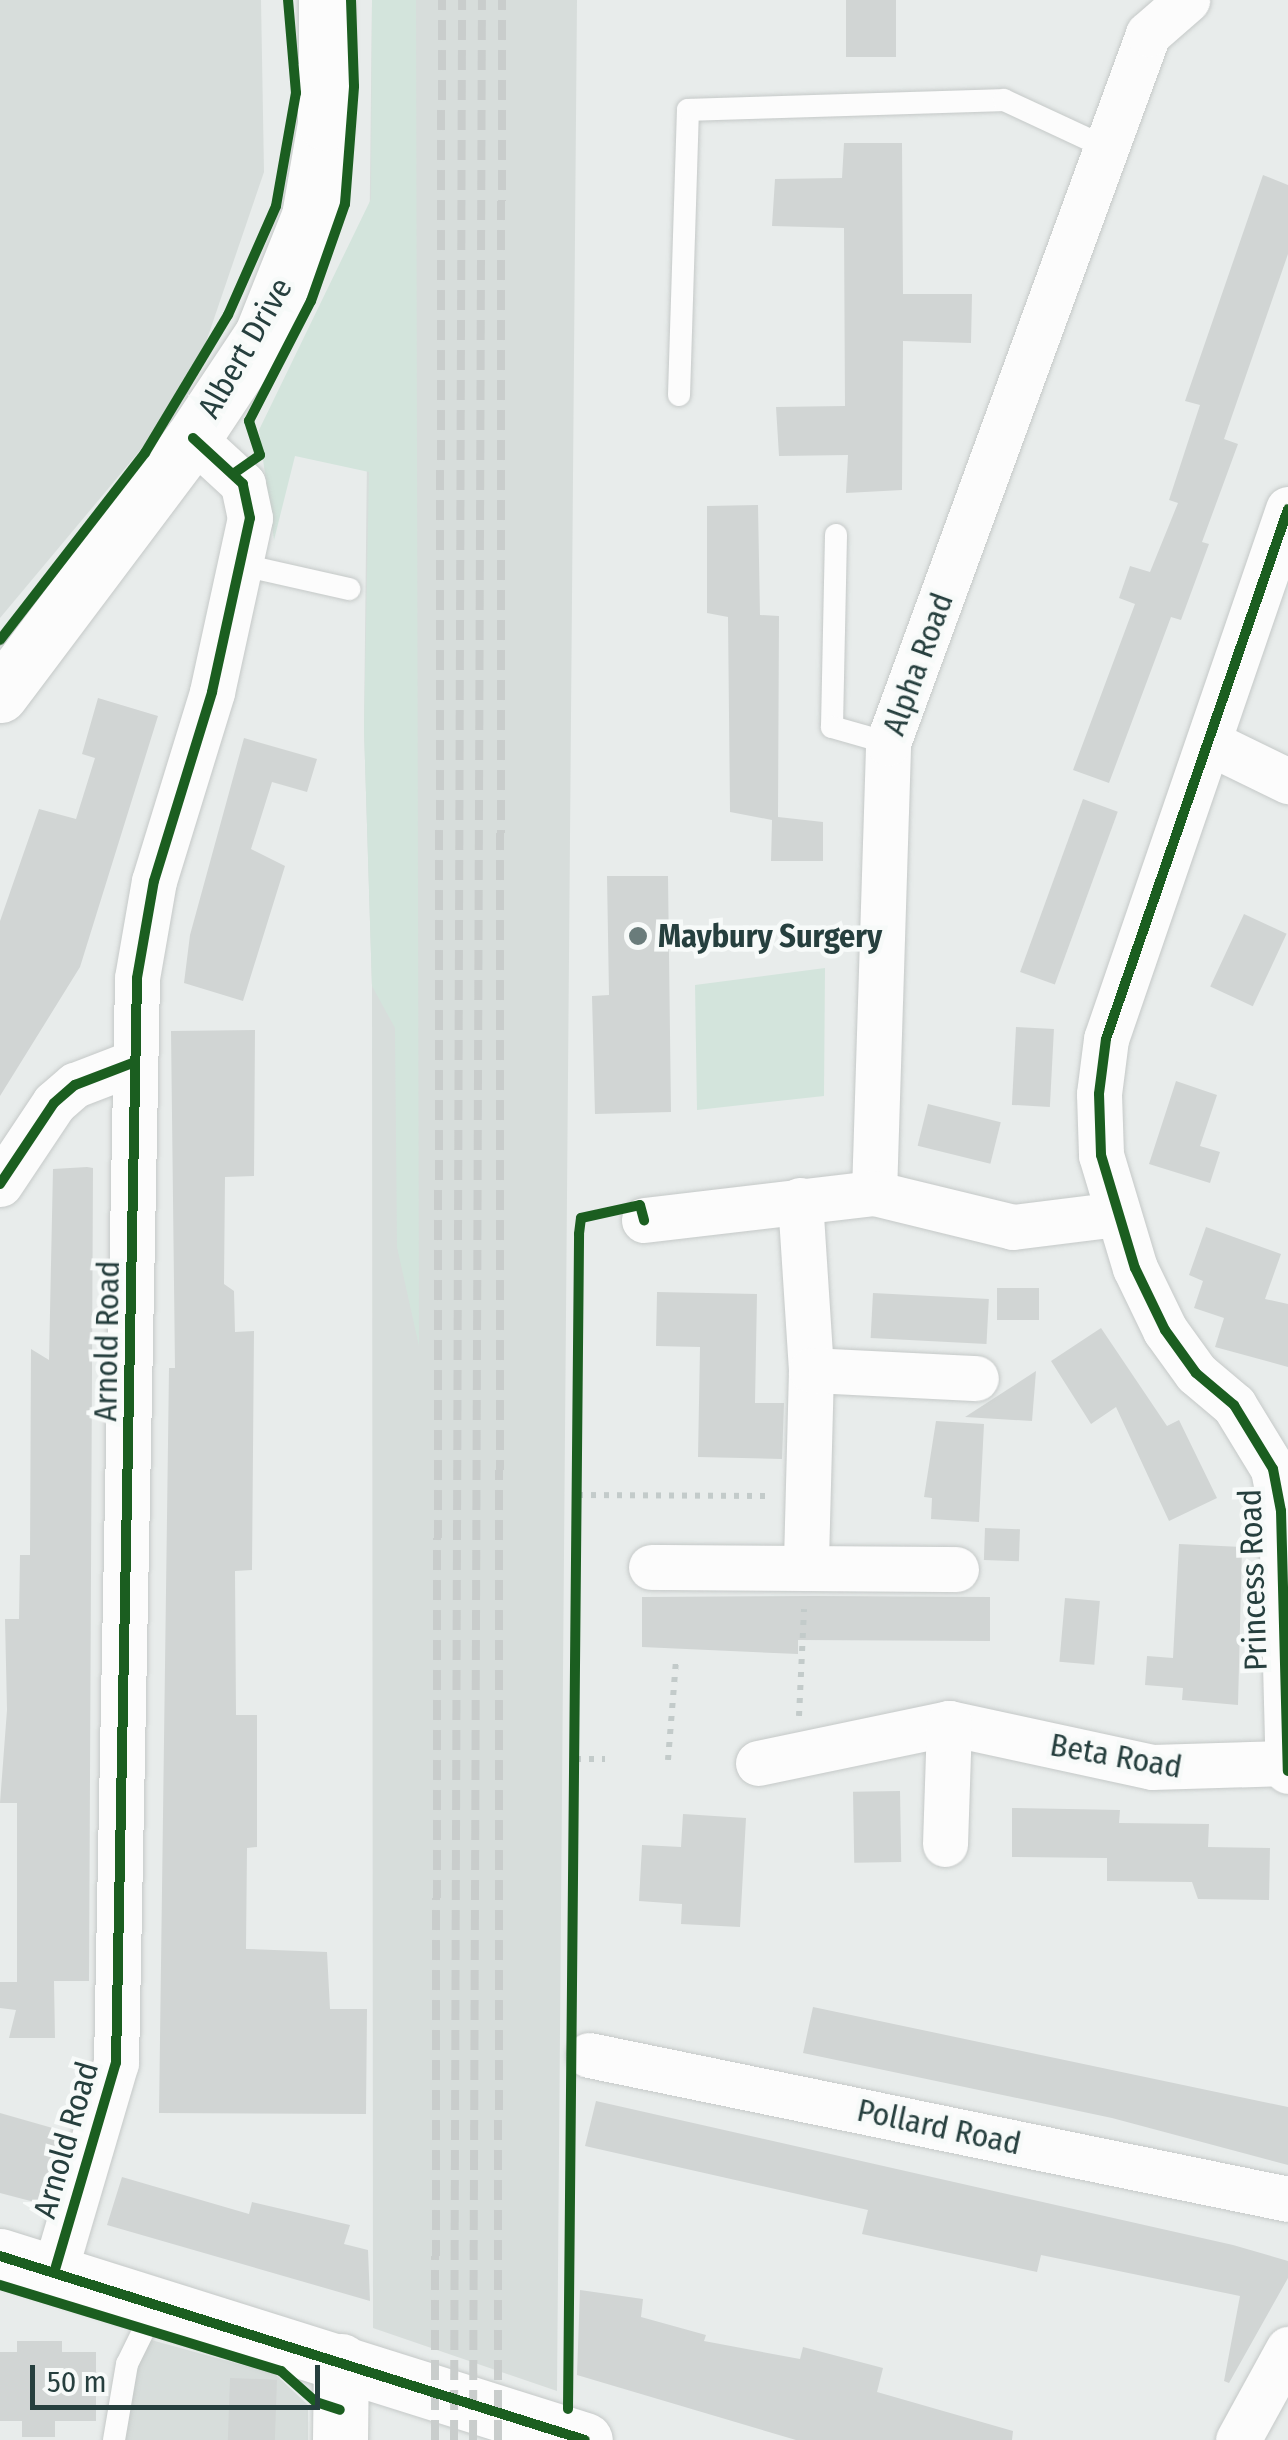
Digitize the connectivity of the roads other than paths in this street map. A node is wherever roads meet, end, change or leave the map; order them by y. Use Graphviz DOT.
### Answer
graph roads {
  1 [pos="326,0"];
  2 [pos="1177,3"];
  3 [pos="1107,148"];
  4 [pos="679,395"];
  5 [pos="193,438"];
  6 [pos="1288,509"];
  7 [pos="836,535"];
  8 [pos="242,565"];
  9 [pos="349,589"];
  10 [pos="0,695"];
  11 [pos="888,743"];
  12 [pos="1212,744"];
  13 [pos="1288,781"];
  14 [pos="134,1062"];
  15 [pos="0,1184"];
  16 [pos="874,1193"];
  17 [pos="800,1200"];
  18 [pos="1116,1214"];
  19 [pos="644,1220"];
  20 [pos="811,1370"];
  21 [pos="976,1378"];
  22 [pos="1274,1438"];
  23 [pos="651,1567"];
  24 [pos="806,1568"];
  25 [pos="956,1569"];
  26 [pos="949,1723"];
  27 [pos="778,1760"];
  28 [pos="1287,1767"];
  29 [pos="945,1844"];
  30 [pos="589,2055"];
  31 [pos="1288,2199"];
  32 [pos="0,2256"];
  33 [pos="54,2273"];
  34 [pos="150,2318"];
  35 [pos="1288,2349"];
  36 [pos="341,2361"];
  37 [pos="114,2440"];
  38 [pos="340,2440"];
  39 [pos="585,2440"];
  40 [pos="1238,2440"];
  1 -- 5 [label="street, Albert Drive"];
  2 -- 3 [label="street, Alpha Road"];
  3 -- 4 [label="lane"];
  3 -- 11 [label="street, Alpha Road"];
  5 -- 8 [label="street, Arnold Road"];
  5 -- 10 [label="street, Albert Drive"];
  6 -- 12 [label="street, Princess Road"];
  7 -- 11 [label="lane"];
  8 -- 9 [label="lane"];
  8 -- 14 [label="street, Arnold Road"];
  11 -- 16 [label="street, Alpha Road"];
  12 -- 13 [label="street"];
  12 -- 18 [label="street, Princess Road"];
  14 -- 15 [label="street"];
  14 -- 33 [label="street, Arnold Road"];
  16 -- 17 [label="street"];
  16 -- 18 [label="street"];
  17 -- 19 [label="street"];
  17 -- 20 [label="street"];
  18 -- 22 [label="street, Princess Road"];
  20 -- 21 [label="street"];
  20 -- 24 [label="street"];
  22 -- 28 [label="street, Princess Road"];
  23 -- 24 [label="street"];
  24 -- 25 [label="street"];
  26 -- 27 [label="street, Beta Road"];
  26 -- 28 [label="street, Beta Road"];
  26 -- 29 [label="street"];
  30 -- 31 [label="street, Pollard Road"];
  32 -- 33 [label="street"];
  33 -- 34 [label="street"];
  34 -- 36 [label="street"];
  34 -- 37 [label="lane"];
  35 -- 40 [label="street"];
  36 -- 38 [label="street"];
  36 -- 39 [label="street"];
}
